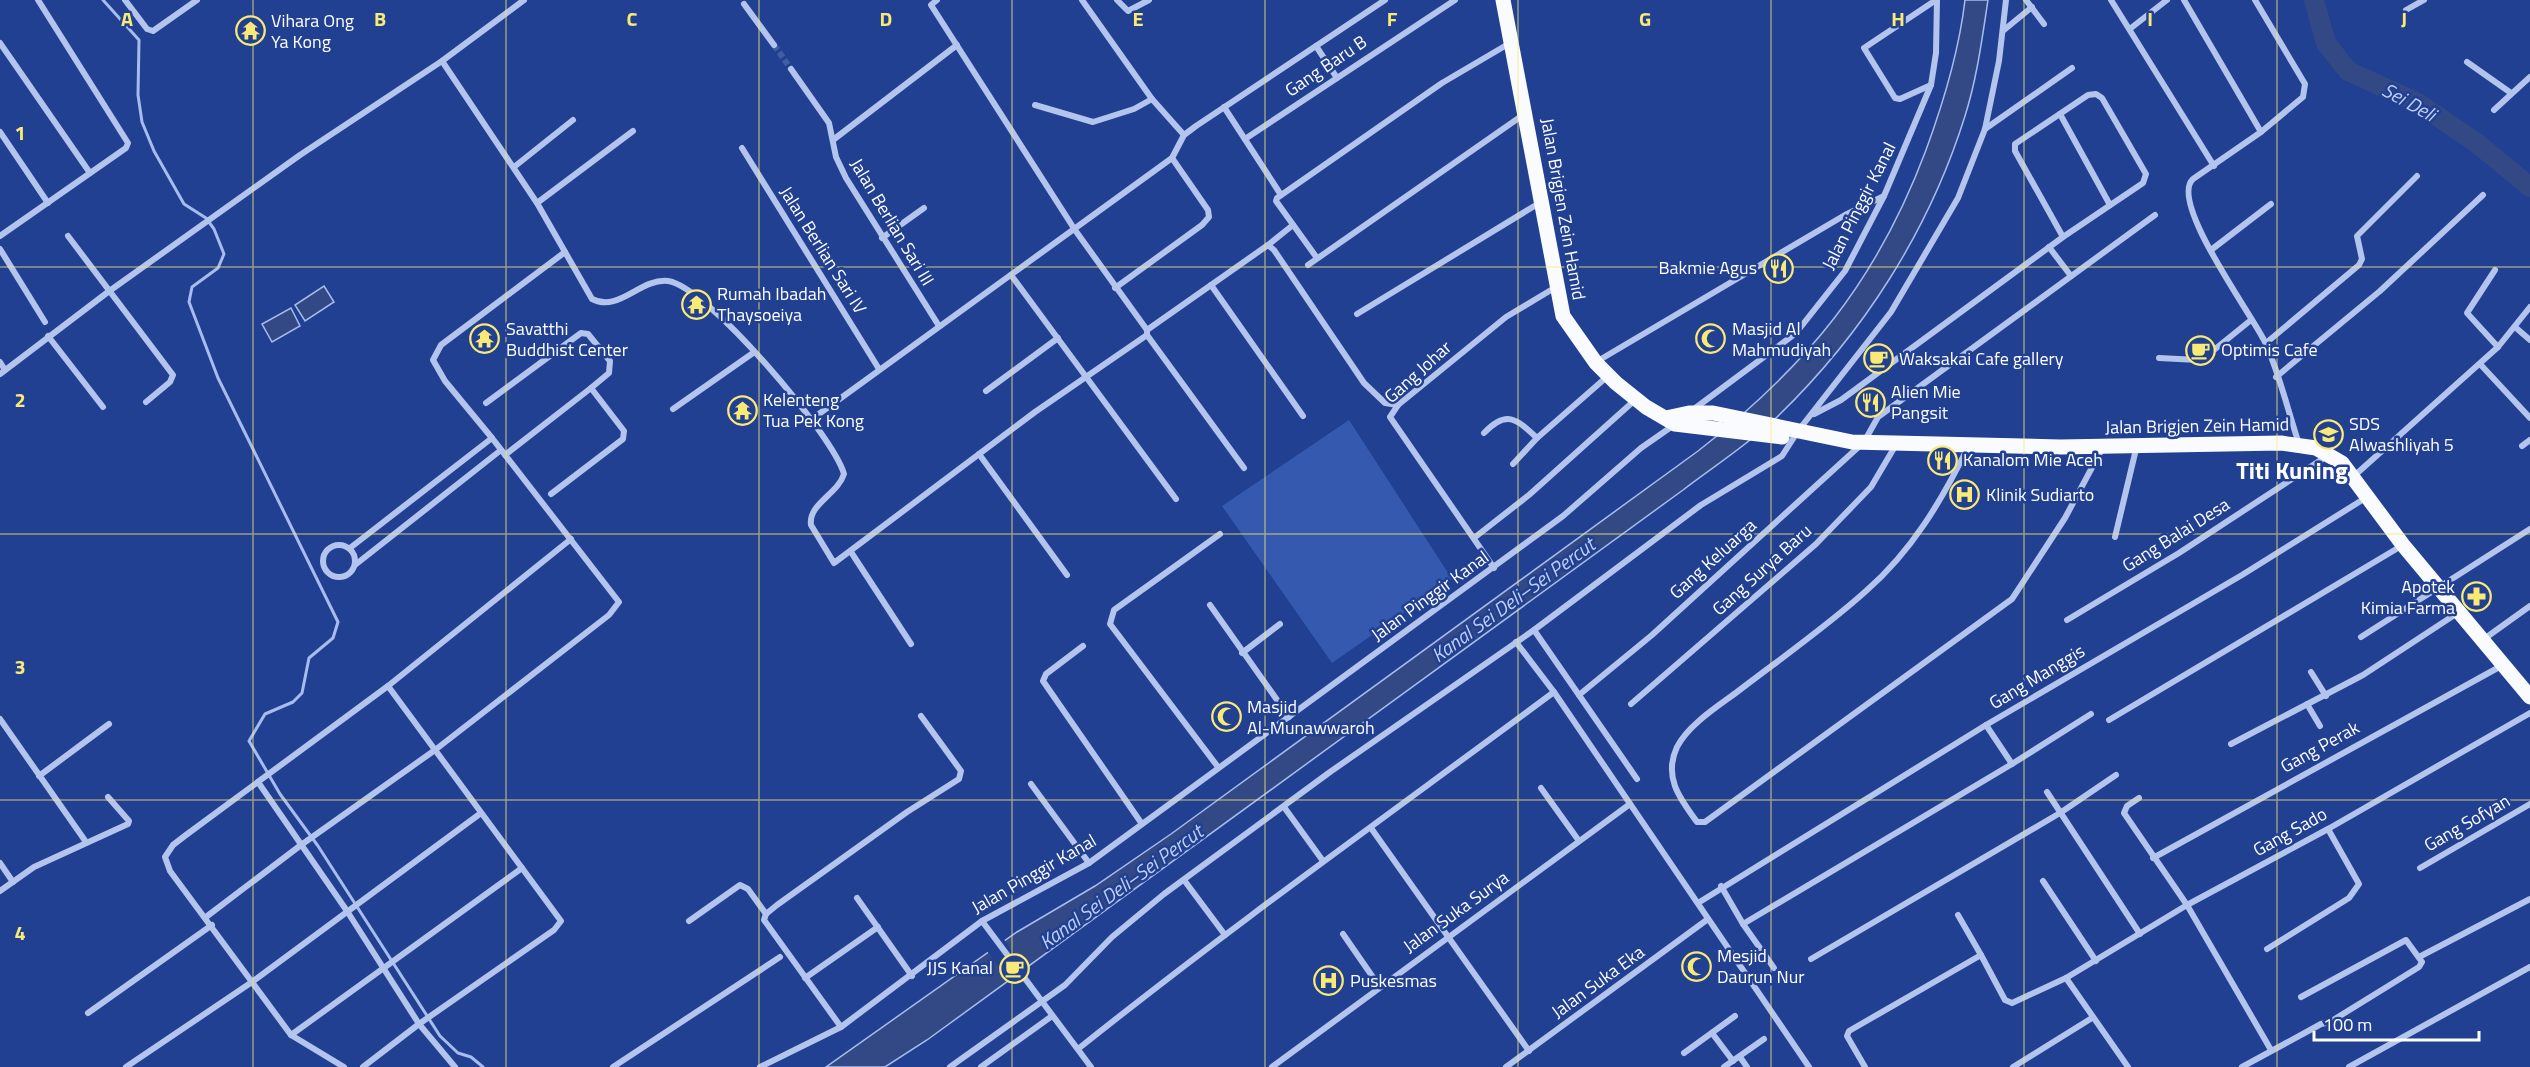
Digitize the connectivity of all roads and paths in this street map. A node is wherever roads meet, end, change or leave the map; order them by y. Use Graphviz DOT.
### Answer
graph roads {
  1 [pos="38,0"];
  2 [pos="125,0"];
  3 [pos="197,0"];
  4 [pos="524,0"];
  5 [pos="937,0"];
  6 [pos="1083,0"];
  7 [pos="1117,0"];
  8 [pos="1149,0"];
  9 [pos="1385,0"];
  10 [pos="1455,0"];
  11 [pos="1503,0"];
  12 [pos="1936,0"];
  13 [pos="2006,0"];
  14 [pos="2026,0"];
  15 [pos="2111,0"];
  16 [pos="2167,0"];
  17 [pos="2184,0"];
  18 [pos="2255,0"];
  19 [pos="2424,0"];
  20 [pos="744,4"];
  21 [pos="2032,7"];
  22 [pos="2406,10"];
  23 [pos="2044,24"];
  24 [pos="2131,28"];
  25 [pos="2004,30"];
  26 [pos="1510,42"];
  27 [pos="0,43"];
  28 [pos="774,45"];
  29 [pos="957,45"];
  30 [pos="1316,46"];
  31 [pos="442,61"];
  32 [pos="2467,62"];
  33 [pos="2072,68"];
  34 [pos="791,69"];
  35 [pos="2530,77"];
  36 [pos="1337,78"];
  37 [pos="1931,85"];
  38 [pos="2511,93"];
  39 [pos="1152,99"];
  40 [pos="1035,105"];
  41 [pos="1224,107"];
  42 [pos="2494,110"];
  43 [pos="1526,113"];
  44 [pos="2060,114"];
  45 [pos="573,120"];
  46 [pos="1985,129"];
  47 [pos="0,132"];
  48 [pos="633,132"];
  49 [pos="2261,132"];
  50 [pos="1184,135"];
  51 [pos="1245,139"];
  52 [pos="833,140"];
  53 [pos="742,148"];
  54 [pos="1172,158"];
  55 [pos="2214,166"];
  56 [pos="514,167"];
  57 [pos="90,173"];
  58 [pos="2417,176"];
  59 [pos="1281,195"];
  60 [pos="2483,195"];
  61 [pos="1884,196"];
  62 [pos="1543,201"];
  63 [pos="537,202"];
  64 [pos="48,203"];
  65 [pos="2271,204"];
  66 [pos="2110,205"];
  67 [pos="924,208"];
  68 [pos="2155,215"];
  69 [pos="1293,225"];
  70 [pos="1075,230"];
  71 [pos="0,236"];
  72 [pos="68,236"];
  73 [pos="2064,237"];
  74 [pos="882,238"];
  75 [pos="1268,245"];
  76 [pos="2049,247"];
  77 [pos="0,249"];
  78 [pos="2211,250"];
  79 [pos="566,252"];
  80 [pos="1317,258"];
  81 [pos="1308,265"];
  82 [pos="2495,270"];
  83 [pos="1011,275"];
  84 [pos="2071,276"];
  85 [pos="1211,285"];
  86 [pos="1556,287"];
  87 [pos="1115,288"];
  88 [pos="108,292"];
  89 [pos="2529,309"];
  90 [pos="1357,314"];
  91 [pos="2251,320"];
  92 [pos="45,322"];
  93 [pos="939,326"];
  94 [pos="2515,327"];
  95 [pos="1147,332"];
  96 [pos="48,336"];
  97 [pos="1058,338"];
  98 [pos="2530,340"];
  99 [pos="2266,343"];
  100 [pos="2498,347"];
  101 [pos="753,353"];
  102 [pos="2159,358"];
  103 [pos="0,362"];
  104 [pos="1596,363"];
  105 [pos="2480,364"];
  106 [pos="879,369"];
  107 [pos="3,372"];
  108 [pos="1609,375"];
  109 [pos="1088,376"];
  110 [pos="2277,377"];
  111 [pos="591,388"];
  112 [pos="986,391"];
  113 [pos="1635,399"];
  114 [pos="146,402"];
  115 [pos="486,403"];
  116 [pos="1398,405"];
  117 [pos="104,407"];
  118 [pos="673,408"];
  119 [pos="1689,413"];
  120 [pos="1812,415"];
  121 [pos="1303,416"];
  122 [pos="2530,418"];
  123 [pos="812,419"];
  124 [pos="1671,421"];
  125 [pos="1484,433"];
  126 [pos="1794,435"];
  127 [pos="492,438"];
  128 [pos="1537,438"];
  129 [pos="2530,441"];
  130 [pos="1864,442"];
  131 [pos="1897,443"];
  132 [pos="2137,445"];
  133 [pos="2300,445"];
  134 [pos="2522,446"];
  135 [pos="1968,447"];
  136 [pos="2104,447"];
  137 [pos="503,452"];
  138 [pos="979,454"];
  139 [pos="2330,454"];
  140 [pos="1513,464"];
  141 [pos="1245,468"];
  142 [pos="2354,477"];
  143 [pos="551,494"];
  144 [pos="2369,496"];
  145 [pos="1176,499"];
  146 [pos="2530,529"];
  147 [pos="1220,534"];
  148 [pos="2115,537"];
  149 [pos="1474,538"];
  150 [pos="571,539"];
  151 [pos="2403,545"];
  152 [pos="350,548"];
  153 [pos="851,552"];
  154 [pos="355,565"];
  155 [pos="1494,568"];
  156 [pos="1067,576"];
  157 [pos="2439,588"];
  158 [pos="1210,605"];
  159 [pos="2530,606"];
  160 [pos="2459,612"];
  161 [pos="2067,620"];
  162 [pos="1280,624"];
  163 [pos="1534,630"];
  164 [pos="2361,637"];
  165 [pos="2484,639"];
  166 [pos="1516,642"];
  167 [pos="911,644"];
  168 [pos="1083,646"];
  169 [pos="1242,653"];
  170 [pos="2503,664"];
  171 [pos="2311,672"];
  172 [pos="388,686"];
  173 [pos="1554,692"];
  174 [pos="1579,695"];
  175 [pos="2326,696"];
  176 [pos="2530,697"];
  177 [pos="1630,704"];
  178 [pos="2307,704"];
  179 [pos="2530,713"];
  180 [pos="2091,714"];
  181 [pos="921,716"];
  182 [pos="1289,717"];
  183 [pos="0,719"];
  184 [pos="2109,720"];
  185 [pos="109,724"];
  186 [pos="1986,725"];
  187 [pos="2320,726"];
  188 [pos="2231,744"];
  189 [pos="435,750"];
  190 [pos="2012,764"];
  191 [pos="1218,767"];
  192 [pos="2116,775"];
  193 [pos="39,776"];
  194 [pos="1637,779"];
  195 [pos="259,781"];
  196 [pos="1031,784"];
  197 [pos="1541,788"];
  198 [pos="2047,792"];
  199 [pos="108,797"];
  200 [pos="2139,798"];
  201 [pos="1630,804"];
  202 [pos="2530,804"];
  203 [pos="1284,807"];
  204 [pos="482,813"];
  205 [pos="2060,813"];
  206 [pos="1142,824"];
  207 [pos="1371,828"];
  208 [pos="2328,829"];
  209 [pos="1580,841"];
  210 [pos="86,842"];
  211 [pos="304,843"];
  212 [pos="2153,858"];
  213 [pos="1323,861"];
  214 [pos="0,863"];
  215 [pos="1089,863"];
  216 [pos="522,868"];
  217 [pos="2420,868"];
  218 [pos="1184,880"];
  219 [pos="2043,881"];
  220 [pos="13,882"];
  221 [pos="1721,886"];
  222 [pos="0,891"];
  223 [pos="857,898"];
  224 [pos="2530,899"];
  225 [pos="1698,903"];
  226 [pos="2187,905"];
  227 [pos="350,909"];
  228 [pos="766,914"];
  229 [pos="1958,915"];
  230 [pos="206,917"];
  231 [pos="1708,920"];
  232 [pos="689,921"];
  233 [pos="982,921"];
  234 [pos="1743,924"];
  235 [pos="212,925"];
  236 [pos="878,927"];
  237 [pos="1343,934"];
  238 [pos="2139,934"];
  239 [pos="1225,935"];
  240 [pos="1447,938"];
  241 [pos="2267,948"];
  242 [pos="1981,955"];
  243 [pos="780,957"];
  244 [pos="2419,957"];
  245 [pos="1811,959"];
  246 [pos="2096,961"];
  247 [pos="387,967"];
  248 [pos="2530,967"];
  249 [pos="1774,968"];
  250 [pos="912,976"];
  251 [pos="805,978"];
  252 [pos="2066,978"];
  253 [pos="252,982"];
  254 [pos="1379,986"];
  255 [pos="2301,997"];
  256 [pos="1040,1000"];
  257 [pos="88,1013"];
  258 [pos="1052,1016"];
  259 [pos="1735,1016"];
  260 [pos="2092,1018"];
  261 [pos="422,1023"];
  262 [pos="841,1027"];
  263 [pos="1712,1034"];
  264 [pos="291,1035"];
  265 [pos="1764,1038"];
  266 [pos="1078,1049"];
  267 [pos="2271,1050"];
  268 [pos="1529,1051"];
  269 [pos="1684,1053"];
  270 [pos="1740,1057"];
  271 [pos="1733,1061"];
  272 [pos="126,1067"];
  273 [pos="344,1067"];
  274 [pos="363,1067"];
  275 [pos="456,1067"];
  276 [pos="613,1067"];
  277 [pos="760,1067"];
  278 [pos="950,1067"];
  279 [pos="981,1067"];
  280 [pos="1091,1067"];
  281 [pos="1272,1067"];
  282 [pos="1506,1067"];
  283 [pos="1724,1067"];
  284 [pos="1747,1067"];
  285 [pos="1809,1067"];
  286 [pos="1865,1067"];
  287 [pos="2013,1067"];
  288 [pos="2128,1067"];
  289 [pos="2242,1067"];
  290 [pos="2349,1067"];
  1 -- 57 [label="street"];
  2 -- 3 [label="street"];
  4 -- 31 [label="street"];
  5 -- 29 [label="street"];
  6 -- 39 [label="street"];
  7 -- 8 [label="street"];
  9 -- 30 [label="street"];
  10 -- 36 [label="street, Gang Baru B"];
  11 -- 26 [label="main road, Jalan Brigjen Zein Hamid"];
  12 -- 37 [label="street, Jalan Pinggir Kanal"];
  12 -- 37 [label="street"];
  13 -- 25 [label="street"];
  14 -- 21 [label="street"];
  15 -- 24 [label="street"];
  16 -- 24 [label="street"];
  17 -- 49 [label="street"];
  18 -- 49 [label="street"];
  19 -- 22 [label="street"];
  20 -- 28 [label="street"];
  21 -- 23 [label="street"];
  21 -- 25 [label="street"];
  24 -- 55 [label="street"];
  25 -- 46 [label="street"];
  26 -- 43 [label="main road, Jalan Brigjen Zein Hamid"];
  26 -- 59 [label="street"];
  27 -- 57 [label="street"];
  29 -- 52 [label="street"];
  29 -- 70 [label="street"];
  30 -- 36 [label="street"];
  30 -- 41 [label="street"];
  31 -- 56 [label="street"];
  31 -- 88 [label="street"];
  32 -- 38 [label="street"];
  33 -- 46 [label="street"];
  34 -- 52 [label="street, Jalan Berlian Sari III"];
  35 -- 38 [label="street"];
  36 -- 51 [label="street, Gang Baru B"];
  37 -- 61 [label="street, Jalan Pinggir Kanal"];
  38 -- 42 [label="street"];
  39 -- 40 [label="street"];
  39 -- 50 [label="street"];
  41 -- 50 [label="street"];
  41 -- 51 [label="street"];
  43 -- 62 [label="main road, Jalan Brigjen Zein Hamid"];
  43 -- 80 [label="street"];
  44 -- 66 [label="street"];
  44 -- 66 [label="street"];
  44 -- 73 [label="street"];
  45 -- 56 [label="street"];
  46 -- 120 [label="street"];
  47 -- 64 [label="street"];
  48 -- 63 [label="street"];
  49 -- 55 [label="street"];
  50 -- 54 [label="street"];
  51 -- 59 [label="street"];
  52 -- 74 [label="street, Jalan Berlian Sari III"];
  53 -- 106 [label="street, Jalan Berlian Sari IV"];
  54 -- 70 [label="street"];
  54 -- 87 [label="street"];
  55 -- 78 [label="street"];
  56 -- 63 [label="street"];
  57 -- 64 [label="street"];
  58 -- 99 [label="street"];
  59 -- 69 [label="street"];
  60 -- 110 [label="street"];
  61 -- 104 [label="street"];
  61 -- 119 [label="street, Jalan Pinggir Kanal"];
  62 -- 86 [label="main road, Jalan Brigjen Zein Hamid"];
  62 -- 90 [label="street"];
  63 -- 79 [label="street"];
  64 -- 71 [label="street"];
  65 -- 78 [label="street"];
  66 -- 73 [label="street"];
  67 -- 74 [label="street"];
  68 -- 84 [label="street, Gang Keluarga"];
  69 -- 75 [label="street"];
  69 -- 80 [label="street"];
  70 -- 83 [label="street"];
  70 -- 87 [label="street"];
  72 -- 88 [label="street"];
  73 -- 76 [label="street"];
  74 -- 93 [label="street, Jalan Berlian Sari III"];
  75 -- 85 [label="street"];
  75 -- 116 [label="street"];
  76 -- 84 [label="street"];
  76 -- 120 [label="street"];
  77 -- 92 [label="street"];
  78 -- 91 [label="street"];
  79 -- 101 [label="street"];
  79 -- 127 [label="street"];
  80 -- 81 [label="street"];
  82 -- 100 [label="street"];
  83 -- 93 [label="street"];
  83 -- 97 [label="street"];
  84 -- 130 [label="street, Gang Keluarga"];
  85 -- 95 [label="street"];
  85 -- 121 [label="street"];
  86 -- 104 [label="main road, Jalan Brigjen Zein Hamid"];
  86 -- 116 [label="street, Gang Johar"];
  87 -- 95 [label="street"];
  88 -- 96 [label="street"];
  88 -- 114 [label="street"];
  89 -- 94 [label="street"];
  91 -- 99 [label="street"];
  91 -- 102 [label="street"];
  93 -- 106 [label="street"];
  94 -- 98 [label="street"];
  94 -- 100 [label="street"];
  95 -- 109 [label="street"];
  95 -- 141 [label="street"];
  96 -- 107 [label="street"];
  96 -- 117 [label="street"];
  97 -- 109 [label="street"];
  97 -- 112 [label="street"];
  99 -- 110 [label="street"];
  100 -- 105 [label="street"];
  101 -- 118 [label="street"];
  101 -- 123 [label="street"];
  103 -- 107 [label="street"];
  104 -- 108 [label="main road, Jalan Brigjen Zein Hamid"];
  105 -- 122 [label="street"];
  105 -- 142 [label="street"];
  106 -- 123 [label="street"];
  108 -- 113 [label="main road, Jalan Brigjen Zein Hamid"];
  108 -- 128 [label="street"];
  109 -- 138 [label="street"];
  109 -- 145 [label="street"];
  110 -- 133 [label="street"];
  111 -- 115 [label="street"];
  111 -- 137 [label="street"];
  111 -- 143 [label="street"];
  113 -- 124 [label="main road, Jalan Brigjen Zein Hamid"];
  113 -- 149 [label="street"];
  116 -- 149 [label="street, Gang Johar"];
  119 -- 124 [label="main road, Jalan Brigjen Zein Hamid"];
  119 -- 126 [label="main road, Jalan Brigjen Zein Hamid"];
  120 -- 126 [label="street"];
  123 -- 153 [label="street"];
  124 -- 126 [label="main road, Jalan Brigjen Zein Hamid"];
  124 -- 155 [label="street, Jalan Pinggir Kanal"];
  125 -- 128 [label="street"];
  126 -- 130 [label="main road, Jalan Brigjen Zein Hamid"];
  126 -- 163 [label="street"];
  127 -- 137 [label="street"];
  127 -- 152 [label="street"];
  128 -- 140 [label="street"];
  129 -- 134 [label="street"];
  130 -- 131 [label="main road, Jalan Brigjen Zein Hamid"];
  130 -- 174 [label="street, Gang Keluarga"];
  131 -- 135 [label="main road, Jalan Brigjen Zein Hamid"];
  131 -- 177 [label="street, Gang Surya Baru"];
  132 -- 133 [label="main road, Jalan Brigjen Zein Hamid"];
  132 -- 136 [label="main road, Jalan Brigjen Zein Hamid"];
  132 -- 148 [label="street"];
  133 -- 139 [label="main road, Jalan Brigjen Zein Hamid"];
  135 -- 136 [label="main road, Jalan Brigjen Zein Hamid"];
  135 -- 136 [label="street"];
  137 -- 150 [label="street"];
  137 -- 154 [label="street"];
  138 -- 153 [label="street"];
  138 -- 156 [label="street"];
  139 -- 142 [label="main road, Jalan Brigjen Zein Hamid"];
  139 -- 161 [label="street, Gang Balai Desa"];
  142 -- 144 [label="main road, Jalan Brigjen Zein Hamid"];
  144 -- 151 [label="main road, Jalan Brigjen Zein Hamid"];
  144 -- 186 [label="street, Gang Manggis"];
  146 -- 157 [label="street"];
  147 -- 191 [label="street"];
  149 -- 155 [label="street, Gang Johar"];
  150 -- 172 [label="street"];
  150 -- 189 [label="street"];
  151 -- 157 [label="main road, Jalan Brigjen Zein Hamid"];
  151 -- 184 [label="street"];
  152 -- 154 [label="street"];
  152 -- 154 [label="street"];
  153 -- 167 [label="street"];
  155 -- 182 [label="street, Jalan Pinggir Kanal"];
  157 -- 160 [label="main road, Jalan Brigjen Zein Hamid"];
  157 -- 164 [label="street"];
  158 -- 169 [label="street"];
  159 -- 165 [label="street"];
  160 -- 165 [label="main road, Jalan Brigjen Zein Hamid"];
  160 -- 175 [label="street"];
  162 -- 169 [label="street"];
  163 -- 166 [label="street"];
  163 -- 174 [label="street"];
  165 -- 170 [label="main road, Jalan Brigjen Zein Hamid"];
  166 -- 173 [label="street"];
  166 -- 203 [label="street"];
  168 -- 206 [label="street"];
  169 -- 182 [label="street"];
  170 -- 176 [label="main road, Jalan Brigjen Zein Hamid"];
  170 -- 212 [label="street, Gang Perak"];
  171 -- 175 [label="street"];
  172 -- 189 [label="street"];
  172 -- 195 [label="street"];
  173 -- 201 [label="street"];
  173 -- 207 [label="street"];
  174 -- 194 [label="street"];
  175 -- 178 [label="street"];
  178 -- 187 [label="street"];
  178 -- 188 [label="street"];
  179 -- 208 [label="street, Gang Sado"];
  180 -- 190 [label="street"];
  181 -- 228 [label="street"];
  182 -- 191 [label="street, Jalan Pinggir Kanal"];
  183 -- 193 [label="street"];
  185 -- 193 [label="street"];
  186 -- 190 [label="street"];
  186 -- 221 [label="street, Gang Manggis"];
  189 -- 204 [label="street"];
  189 -- 211 [label="street"];
  190 -- 234 [label="street"];
  191 -- 206 [label="street, Jalan Pinggir Kanal"];
  192 -- 205 [label="street"];
  193 -- 210 [label="street"];
  195 -- 211 [label="street"];
  195 -- 230 [label="street"];
  196 -- 215 [label="street"];
  197 -- 209 [label="street"];
  198 -- 205 [label="street"];
  199 -- 210 [label="street"];
  200 -- 212 [label="street"];
  201 -- 209 [label="street, Jalan Suka Surya"];
  201 -- 225 [label="street"];
  202 -- 217 [label="street, Gang Sofyan"];
  203 -- 213 [label="street"];
  203 -- 218 [label="street"];
  204 -- 216 [label="street"];
  204 -- 227 [label="street"];
  205 -- 238 [label="street"];
  205 -- 245 [label="street"];
  206 -- 215 [label="street, Jalan Pinggir Kanal"];
  207 -- 213 [label="street"];
  207 -- 240 [label="street"];
  208 -- 226 [label="street, Gang Sado"];
  208 -- 241 [label="street"];
  209 -- 240 [label="street, Jalan Suka Surya"];
  210 -- 220 [label="street"];
  211 -- 227 [label="street"];
  211 -- 230 [label="street"];
  212 -- 226 [label="street"];
  213 -- 239 [label="street"];
  214 -- 220 [label="street"];
  215 -- 233 [label="street, Jalan Pinggir Kanal"];
  216 -- 247 [label="street"];
  216 -- 261 [label="street"];
  218 -- 239 [label="street"];
  218 -- 256 [label="street"];
  219 -- 246 [label="street"];
  220 -- 222 [label="street"];
  221 -- 225 [label="street, Gang Manggis"];
  221 -- 234 [label="street"];
  223 -- 236 [label="street"];
  224 -- 244 [label="street"];
  225 -- 231 [label="street"];
  226 -- 238 [label="street, Gang Sado"];
  226 -- 267 [label="street"];
  227 -- 247 [label="street"];
  227 -- 253 [label="street"];
  228 -- 232 [label="street"];
  228 -- 251 [label="street"];
  229 -- 242 [label="street"];
  230 -- 235 [label="street"];
  231 -- 268 [label="street, Jalan Suka Eka"];
  231 -- 285 [label="street"];
  233 -- 250 [label="street, Jalan Pinggir Kanal"];
  233 -- 256 [label="street"];
  234 -- 249 [label="street"];
  235 -- 253 [label="street"];
  235 -- 257 [label="street"];
  236 -- 250 [label="street"];
  236 -- 251 [label="street"];
  237 -- 254 [label="street"];
  238 -- 246 [label="street, Gang Sado"];
  239 -- 266 [label="street"];
  240 -- 254 [label="street, Jalan Suka Surya"];
  240 -- 268 [label="street"];
  242 -- 252 [label="street, Gang Sado"];
  242 -- 286 [label="street"];
  243 -- 276 [label="street"];
  244 -- 255 [label="street"];
  244 -- 267 [label="street"];
  246 -- 252 [label="street, Gang Sado"];
  247 -- 261 [label="street"];
  247 -- 264 [label="street"];
  248 -- 290 [label="street"];
  250 -- 262 [label="street, Jalan Pinggir Kanal"];
  251 -- 262 [label="street"];
  252 -- 260 [label="street"];
  253 -- 264 [label="street"];
  253 -- 272 [label="street"];
  254 -- 281 [label="street, Jalan Suka Surya"];
  256 -- 258 [label="street"];
  256 -- 278 [label="street"];
  258 -- 266 [label="street"];
  258 -- 279 [label="street"];
  259 -- 263 [label="street"];
  260 -- 287 [label="street"];
  260 -- 288 [label="street"];
  261 -- 274 [label="street"];
  261 -- 275 [label="street"];
  262 -- 277 [label="street, Jalan Pinggir Kanal"];
  263 -- 269 [label="street"];
  263 -- 271 [label="street"];
  264 -- 273 [label="street"];
  265 -- 270 [label="street"];
  266 -- 280 [label="street"];
  267 -- 289 [label="street"];
  268 -- 282 [label="street, Jalan Suka Eka"];
  270 -- 271 [label="street"];
  270 -- 284 [label="street"];
  271 -- 283 [label="street"];
}
